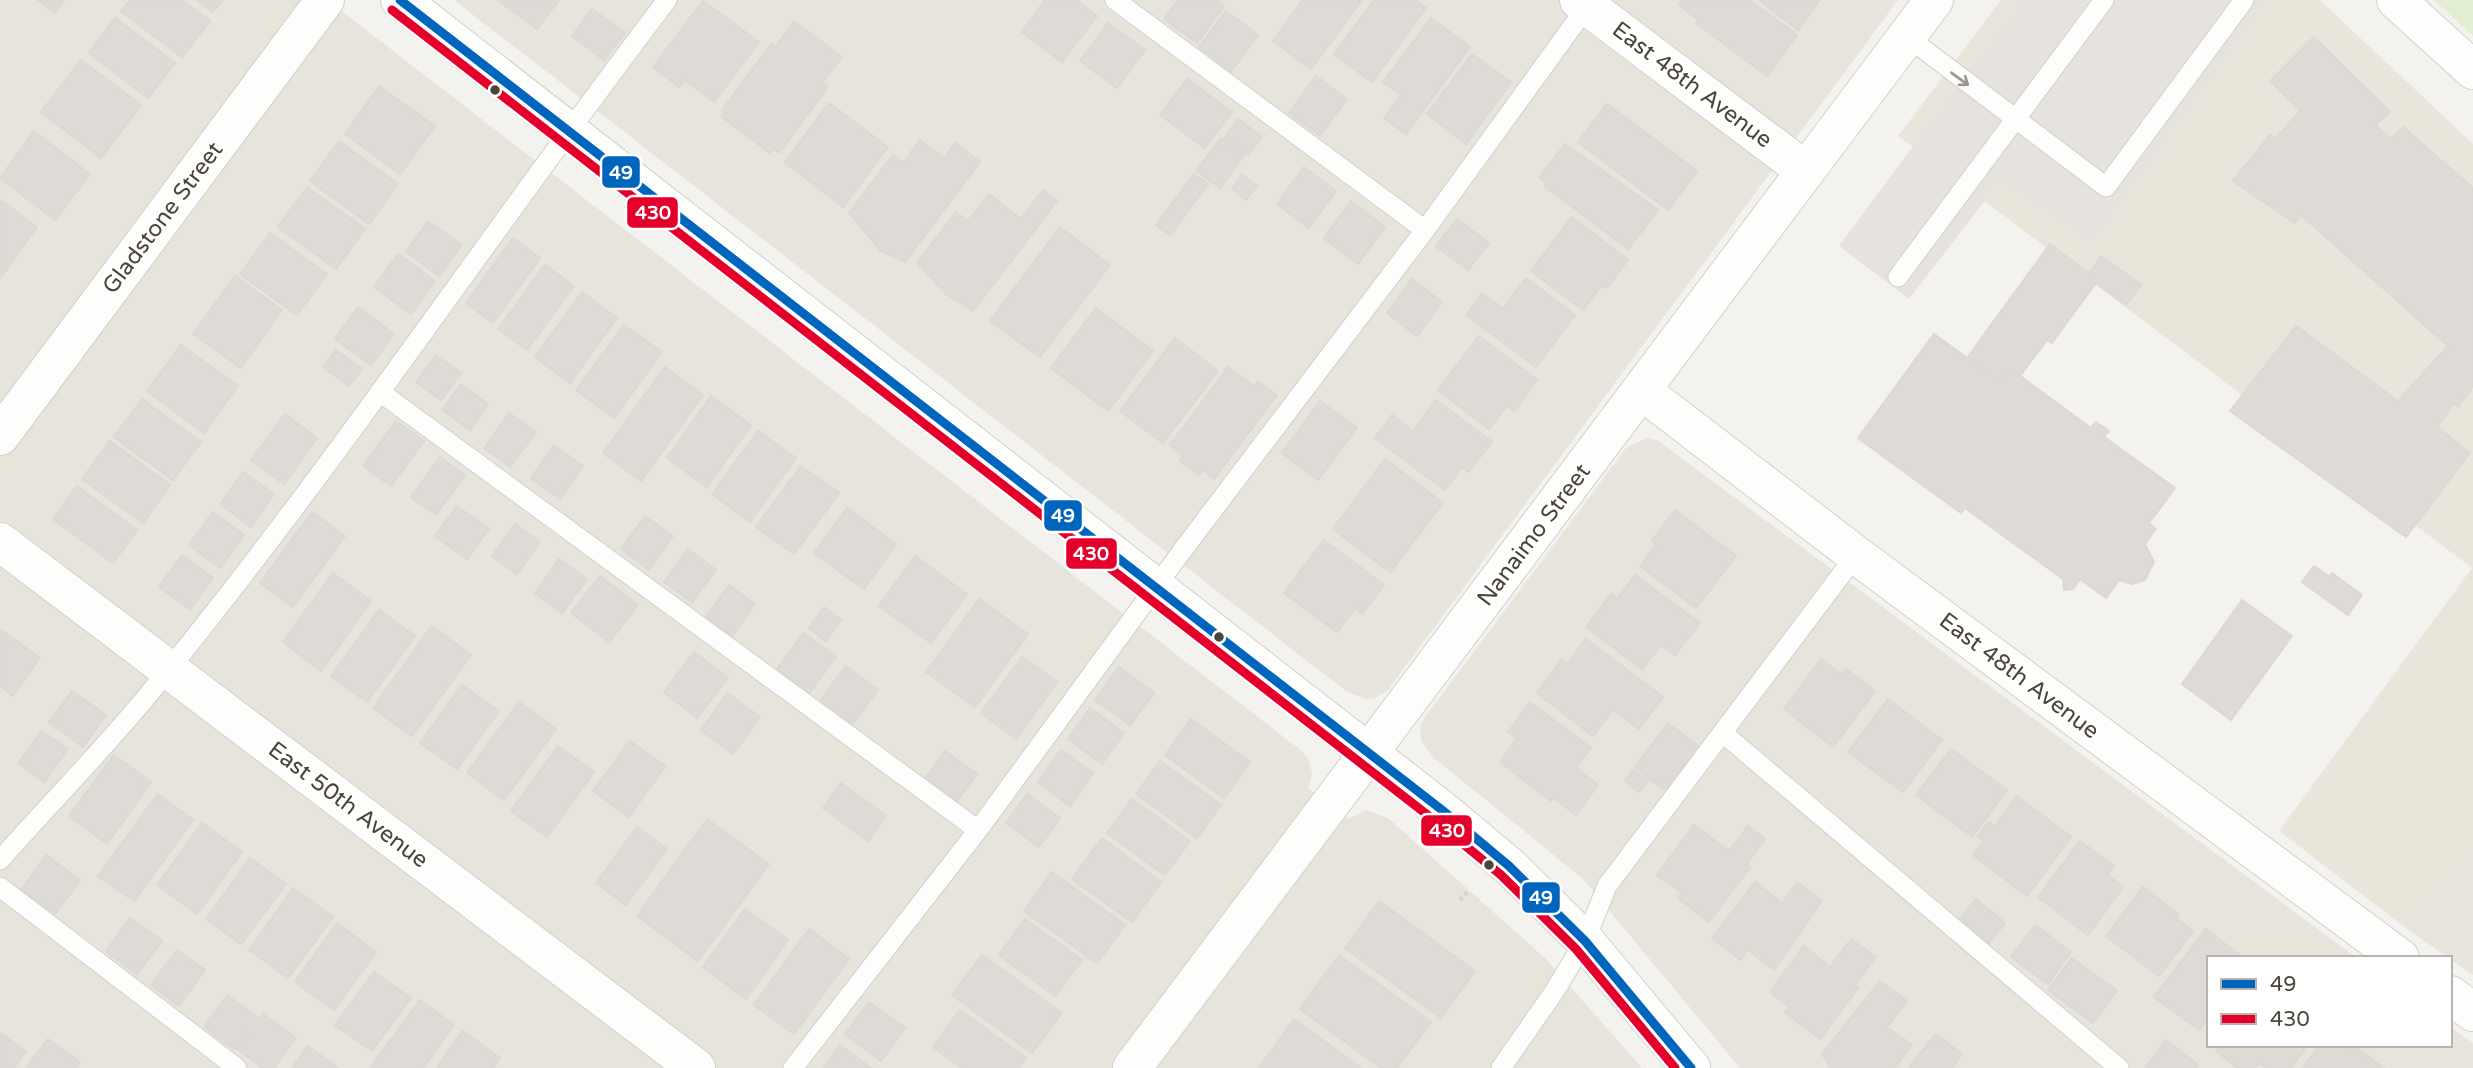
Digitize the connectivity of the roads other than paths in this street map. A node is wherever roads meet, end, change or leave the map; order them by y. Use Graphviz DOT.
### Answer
graph roads {
  1 [pos="325,0"];
  2 [pos="400,0"];
  3 [pos="667,0"];
  4 [pos="1115,0"];
  5 [pos="1934,0"];
  6 [pos="2104,0"];
  7 [pos="2244,0"];
  8 [pos="2396,0"];
  9 [pos="1586,2"];
  10 [pos="1906,36"];
  11 [pos="2473,70"];
  12 [pos="2015,120"];
  13 [pos="568,130"];
  14 [pos="1806,171"];
  15 [pos="1425,230"];
  16 [pos="1898,276"];
  17 [pos="1642,391"];
  18 [pos="380,392"];
  19 [pos="0,436"];
  20 [pos="0,542"];
  21 [pos="1856,555"];
  22 [pos="1156,586"];
  23 [pos="168,670"];
  24 [pos="1724,734"];
  25 [pos="1369,753"];
  26 [pos="978,830"];
  27 [pos="0,860"];
  28 [pos="0,887"];
  29 [pos="1584,941"];
  30 [pos="2397,956"];
  31 [pos="2452,996"];
  32 [pos="2473,1012"];
  33 [pos="237,1068"];
  34 [pos="696,1068"];
  35 [pos="793,1068"];
  36 [pos="1132,1068"];
  37 [pos="1501,1068"];
  38 [pos="1691,1068"];
  39 [pos="2119,1068"];
  1 -- 19 [label="street, Gladstone Street"];
  2 -- 13 [label="street"];
  3 -- 13 [label="lane"];
  4 -- 15 [label="lane"];
  5 -- 10 [label="street, Nanaimo Street"];
  6 -- 12 [label="lane"];
  7 -- 12 [label="lane"];
  8 -- 11 [label="street"];
  9 -- 14 [label="street, East 48th Avenue"];
  9 -- 15 [label="lane"];
  10 -- 12 [label="lane, one-way"];
  10 -- 14 [label="street, Nanaimo Street"];
  12 -- 16 [label="lane"];
  13 -- 18 [label="lane"];
  13 -- 22 [label="street"];
  14 -- 17 [label="street, Nanaimo Street"];
  15 -- 22 [label="lane"];
  17 -- 21 [label="street, East 48th Avenue"];
  17 -- 25 [label="street, Nanaimo Street"];
  18 -- 23 [label="lane"];
  18 -- 26 [label="lane"];
  20 -- 23 [label="street, East 50th Avenue"];
  21 -- 24 [label="lane"];
  21 -- 30 [label="street, East 48th Avenue"];
  22 -- 25 [label="street"];
  22 -- 26 [label="lane"];
  23 -- 27 [label="lane"];
  23 -- 34 [label="street, East 50th Avenue"];
  24 -- 29 [label="lane"];
  24 -- 39 [label="lane"];
  25 -- 29 [label="street"];
  25 -- 36 [label="street, Nanaimo Street"];
  26 -- 35 [label="lane"];
  28 -- 33 [label="lane"];
  29 -- 37 [label="lane"];
  29 -- 38 [label="street"];
  31 -- 32 [label="street"];
}
